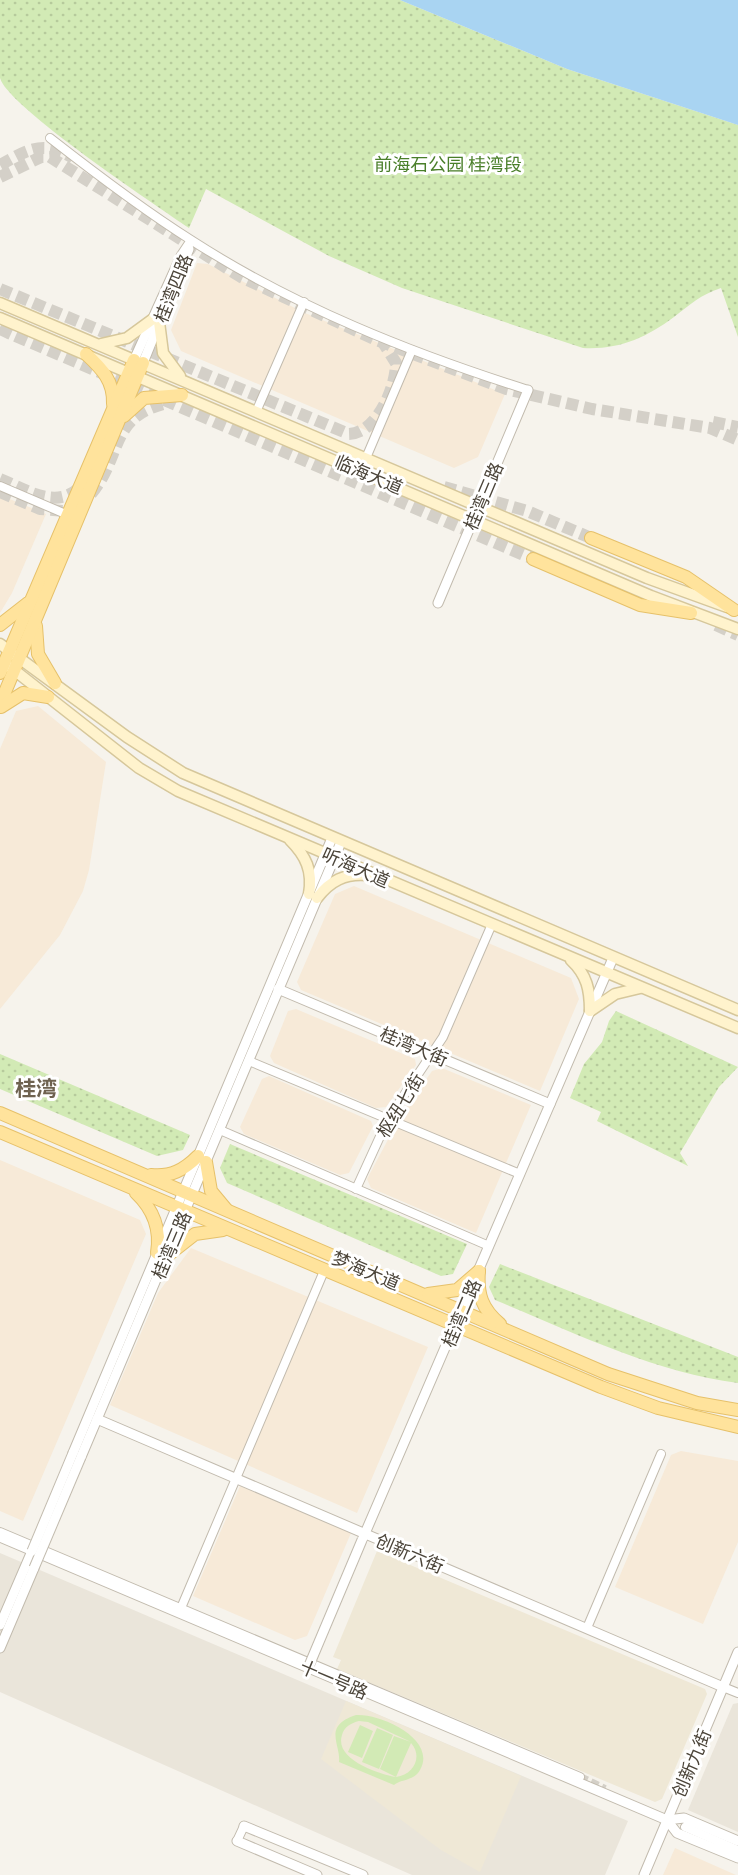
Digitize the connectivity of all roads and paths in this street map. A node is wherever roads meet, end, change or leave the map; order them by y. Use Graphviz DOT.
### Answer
graph roads {
  1 [pos="50,138"];
  2 [pos="191,241"];
  3 [pos="304,302"];
  4 [pos="0,303"];
  5 [pos="0,318"];
  6 [pos="156,320"];
  7 [pos="99,345"];
  8 [pos="412,350"];
  9 [pos="86,354"];
  10 [pos="138,362"];
  11 [pos="133,374"];
  12 [pos="184,381"];
  13 [pos="528,390"];
  14 [pos="182,395"];
  15 [pos="256,412"];
  16 [pos="114,418"];
  17 [pos="366,458"];
  18 [pos="0,486"];
  19 [pos="479,506"];
  20 [pos="68,515"];
  21 [pos="474,519"];
  22 [pos="591,537"];
  23 [pos="533,559"];
  24 [pos="33,598"];
  25 [pos="438,603"];
  26 [pos="736,610"];
  27 [pos="692,613"];
  28 [pos="36,622"];
  29 [pos="0,625"];
  30 [pos="738,629"];
  31 [pos="10,651"];
  32 [pos="5,667"];
  33 [pos="55,683"];
  34 [pos="48,697"];
  35 [pos="0,706"];
  36 [pos="286,835"];
  37 [pos="336,840"];
  38 [pos="330,855"];
  39 [pos="374,875"];
  40 [pos="313,896"];
  41 [pos="492,924"];
  42 [pos="564,955"];
  43 [pos="613,958"];
  44 [pos="606,972"];
  45 [pos="643,988"];
  46 [pos="278,989"];
  47 [pos="738,1010"];
  48 [pos="590,1011"];
  49 [pos="738,1028"];
  50 [pos="433,1054"];
  51 [pos="249,1061"];
  52 [pos="550,1104"];
  53 [pos="0,1113"];
  54 [pos="388,1119"];
  55 [pos="219,1130"];
  56 [pos="0,1132"];
  57 [pos="202,1159"];
  58 [pos="138,1173"];
  59 [pos="520,1174"];
  60 [pos="131,1189"];
  61 [pos="356,1189"];
  62 [pos="187,1194"];
  63 [pos="180,1210"];
  64 [pos="235,1215"];
  65 [pos="228,1230"];
  66 [pos="489,1246"];
  67 [pos="162,1254"];
  68 [pos="324,1270"];
  69 [pos="479,1270"];
  70 [pos="418,1292"];
  71 [pos="462,1311"];
  72 [pos="455,1326"];
  73 [pos="508,1331"];
  74 [pos="738,1410"];
  75 [pos="97,1419"];
  76 [pos="738,1427"];
  77 [pos="661,1454"];
  78 [pos="77,1455"];
  79 [pos="236,1478"];
  80 [pos="0,1532"];
  81 [pos="0,1537"];
  82 [pos="364,1537"];
  83 [pos="36,1552"];
  84 [pos="30,1566"];
  85 [pos="181,1608"];
  86 [pos="0,1625"];
  87 [pos="587,1628"];
  88 [pos="0,1647"];
  89 [pos="738,1652"];
  90 [pos="308,1668"];
  91 [pos="723,1687"];
  92 [pos="738,1693"];
  93 [pos="579,1777"];
  94 [pos="667,1820"];
  95 [pos="244,1826"];
  96 [pos="685,1827"];
  97 [pos="237,1841"];
  98 [pos="738,1841"];
  99 [pos="738,1850"];
  100 [pos="738,1858"];
  101 [pos="317,1875"];
  102 [pos="363,1875"];
  103 [pos="644,1875"];
  1 -- 2 [label="street"];
  2 -- 3 [label="street"];
  2 -- 6 [label="street, 桂湾四路"];
  3 -- 8 [label="street"];
  3 -- 15 [label="street"];
  4 -- 7 [label="main road, 临海大道"];
  5 -- 9 [label="main road, 临海大道"];
  6 -- 7 [label="main road"];
  6 -- 10 [label="street, 桂湾四路"];
  6 -- 12 [label="main road"];
  7 -- 10 [label="main road, 临海大道"];
  8 -- 13 [label="street"];
  8 -- 17 [label="street"];
  9 -- 11 [label="main road, 临海大道"];
  9 -- 16 [label="main road"];
  10 -- 11 [label="main road, 桂湾四路"];
  10 -- 12 [label="main road, 临海大道"];
  11 -- 14 [label="main road, 临海大道"];
  11 -- 16 [label="main road, 桂湾四路"];
  12 -- 15 [label="main road, 临海大道"];
  13 -- 19 [label="street, 桂湾三路"];
  14 -- 16 [label="main road"];
  14 -- 21 [label="main road, 临海大道"];
  15 -- 17 [label="main road, 临海大道"];
  16 -- 20 [label="main road, 桂湾四路"];
  16 -- 28 [label="main road, 桂湾四路"];
  17 -- 19 [label="main road, 临海大道"];
  18 -- 20 [label="street"];
  19 -- 21 [label="street, 桂湾三路"];
  19 -- 26 [label="main road, 临海大道"];
  20 -- 24 [label="main road, 桂湾四路"];
  21 -- 25 [label="street, 桂湾三路"];
  21 -- 27 [label="main road, 临海大道"];
  22 -- 26 [label="main road"];
  23 -- 27 [label="main road"];
  24 -- 29 [label="main road"];
  24 -- 31 [label="main road, 桂湾四路"];
  27 -- 30 [label="main road, 临海大道"];
  28 -- 31 [label="main road, 桂湾四路"];
  28 -- 33 [label="main road"];
  31 -- 32 [label="main road, 桂湾四路"];
  31 -- 33 [label="main road, 听海大道"];
  32 -- 34 [label="main road, 听海大道"];
  32 -- 35 [label="main road, 桂湾四路"];
  33 -- 37 [label="main road, 听海大道"];
  34 -- 35 [label="main road"];
  34 -- 36 [label="main road, 听海大道"];
  36 -- 38 [label="main road, 听海大道"];
  36 -- 40 [label="main road"];
  37 -- 38 [label="street, 桂湾三路"];
  37 -- 43 [label="main road, 听海大道"];
  38 -- 39 [label="main road, 听海大道"];
  38 -- 40 [label="street, 桂湾三路"];
  39 -- 40 [label="main road"];
  39 -- 41 [label="main road, 听海大道"];
  40 -- 46 [label="street, 桂湾三路"];
  40 -- 57 [label="street, 桂湾三路"];
  41 -- 42 [label="main road, 听海大道"];
  41 -- 50 [label="street, 枢纽七街"];
  42 -- 44 [label="main road, 听海大道"];
  42 -- 48 [label="main road"];
  43 -- 44 [label="street, 桂湾二路"];
  43 -- 47 [label="main road, 听海大道"];
  44 -- 45 [label="main road, 听海大道"];
  44 -- 48 [label="street, 桂湾二路"];
  45 -- 48 [label="main road"];
  45 -- 49 [label="main road, 听海大道"];
  46 -- 50 [label="street, 桂湾大街"];
  46 -- 51 [label="street, 桂湾三路"];
  48 -- 52 [label="street, 桂湾二路"];
  50 -- 52 [label="street, 桂湾大街"];
  50 -- 54 [label="street, 枢纽七街"];
  51 -- 54 [label="street"];
  51 -- 55 [label="street, 桂湾三路"];
  52 -- 59 [label="street, 桂湾二路"];
  53 -- 58 [label="main road, 梦海大道"];
  54 -- 59 [label="street"];
  54 -- 61 [label="street, 枢纽七街"];
  55 -- 57 [label="street, 桂湾三路"];
  55 -- 61 [label="street"];
  56 -- 60 [label="main road, 梦海大道"];
  57 -- 58 [label="main road"];
  57 -- 62 [label="street, 桂湾三路"];
  57 -- 64 [label="main road"];
  58 -- 62 [label="main road, 梦海大道"];
  59 -- 66 [label="street, 桂湾二路"];
  60 -- 63 [label="main road, 梦海大道"];
  60 -- 67 [label="main road"];
  61 -- 66 [label="street"];
  62 -- 63 [label="street, 桂湾三路"];
  62 -- 64 [label="main road, 梦海大道"];
  63 -- 65 [label="main road, 梦海大道"];
  63 -- 67 [label="street, 桂湾三路"];
  64 -- 70 [label="main road, 梦海大道"];
  65 -- 67 [label="main road"];
  65 -- 68 [label="main road, 梦海大道"];
  66 -- 69 [label="street, 桂湾二路"];
  67 -- 75 [label="street, 桂湾三路"];
  67 -- 78 [label="street, 桂湾三路"];
  68 -- 72 [label="main road, 梦海大道"];
  68 -- 79 [label="street"];
  69 -- 70 [label="main road"];
  69 -- 71 [label="street, 桂湾二路"];
  69 -- 73 [label="main road"];
  70 -- 71 [label="main road, 梦海大道"];
  71 -- 72 [label="street, 桂湾二路"];
  71 -- 73 [label="main road, 梦海大道"];
  72 -- 76 [label="main road, 梦海大道"];
  72 -- 82 [label="street, 桂湾二路"];
  73 -- 74 [label="main road, 梦海大道"];
  75 -- 78 [label="street, 桂湾三路"];
  75 -- 79 [label="street, 创新六街"];
  77 -- 87 [label="street"];
  78 -- 83 [label="street, 桂湾三路, bridge"];
  79 -- 82 [label="street, 创新六街"];
  79 -- 85 [label="street"];
  80 -- 85 [label="street"];
  81 -- 83 [label="street, 十一号路"];
  82 -- 87 [label="street, 创新六街"];
  82 -- 90 [label="street, 桂湾二路, bridge"];
  83 -- 84 [label="street, 桂湾三路"];
  83 -- 90 [label="street, 十一号路"];
  84 -- 86 [label="street, 桂湾三路"];
  84 -- 88 [label="street, 桂湾三路"];
  85 -- 93 [label="street"];
  87 -- 91 [label="street, 创新六街"];
  89 -- 91 [label="street, 创新九街"];
  90 -- 94 [label="street, 十一号路"];
  91 -- 92 [label="street"];
  91 -- 94 [label="street, 创新九街"];
  94 -- 98 [label="street, 十一号路"];
  94 -- 100 [label="street, 十一号路"];
  94 -- 103 [label="street, 创新九街"];
  95 -- 97 [label="street"];
  95 -- 102 [label="street"];
  96 -- 99 [label="street"];
  97 -- 101 [label="street"];
}
